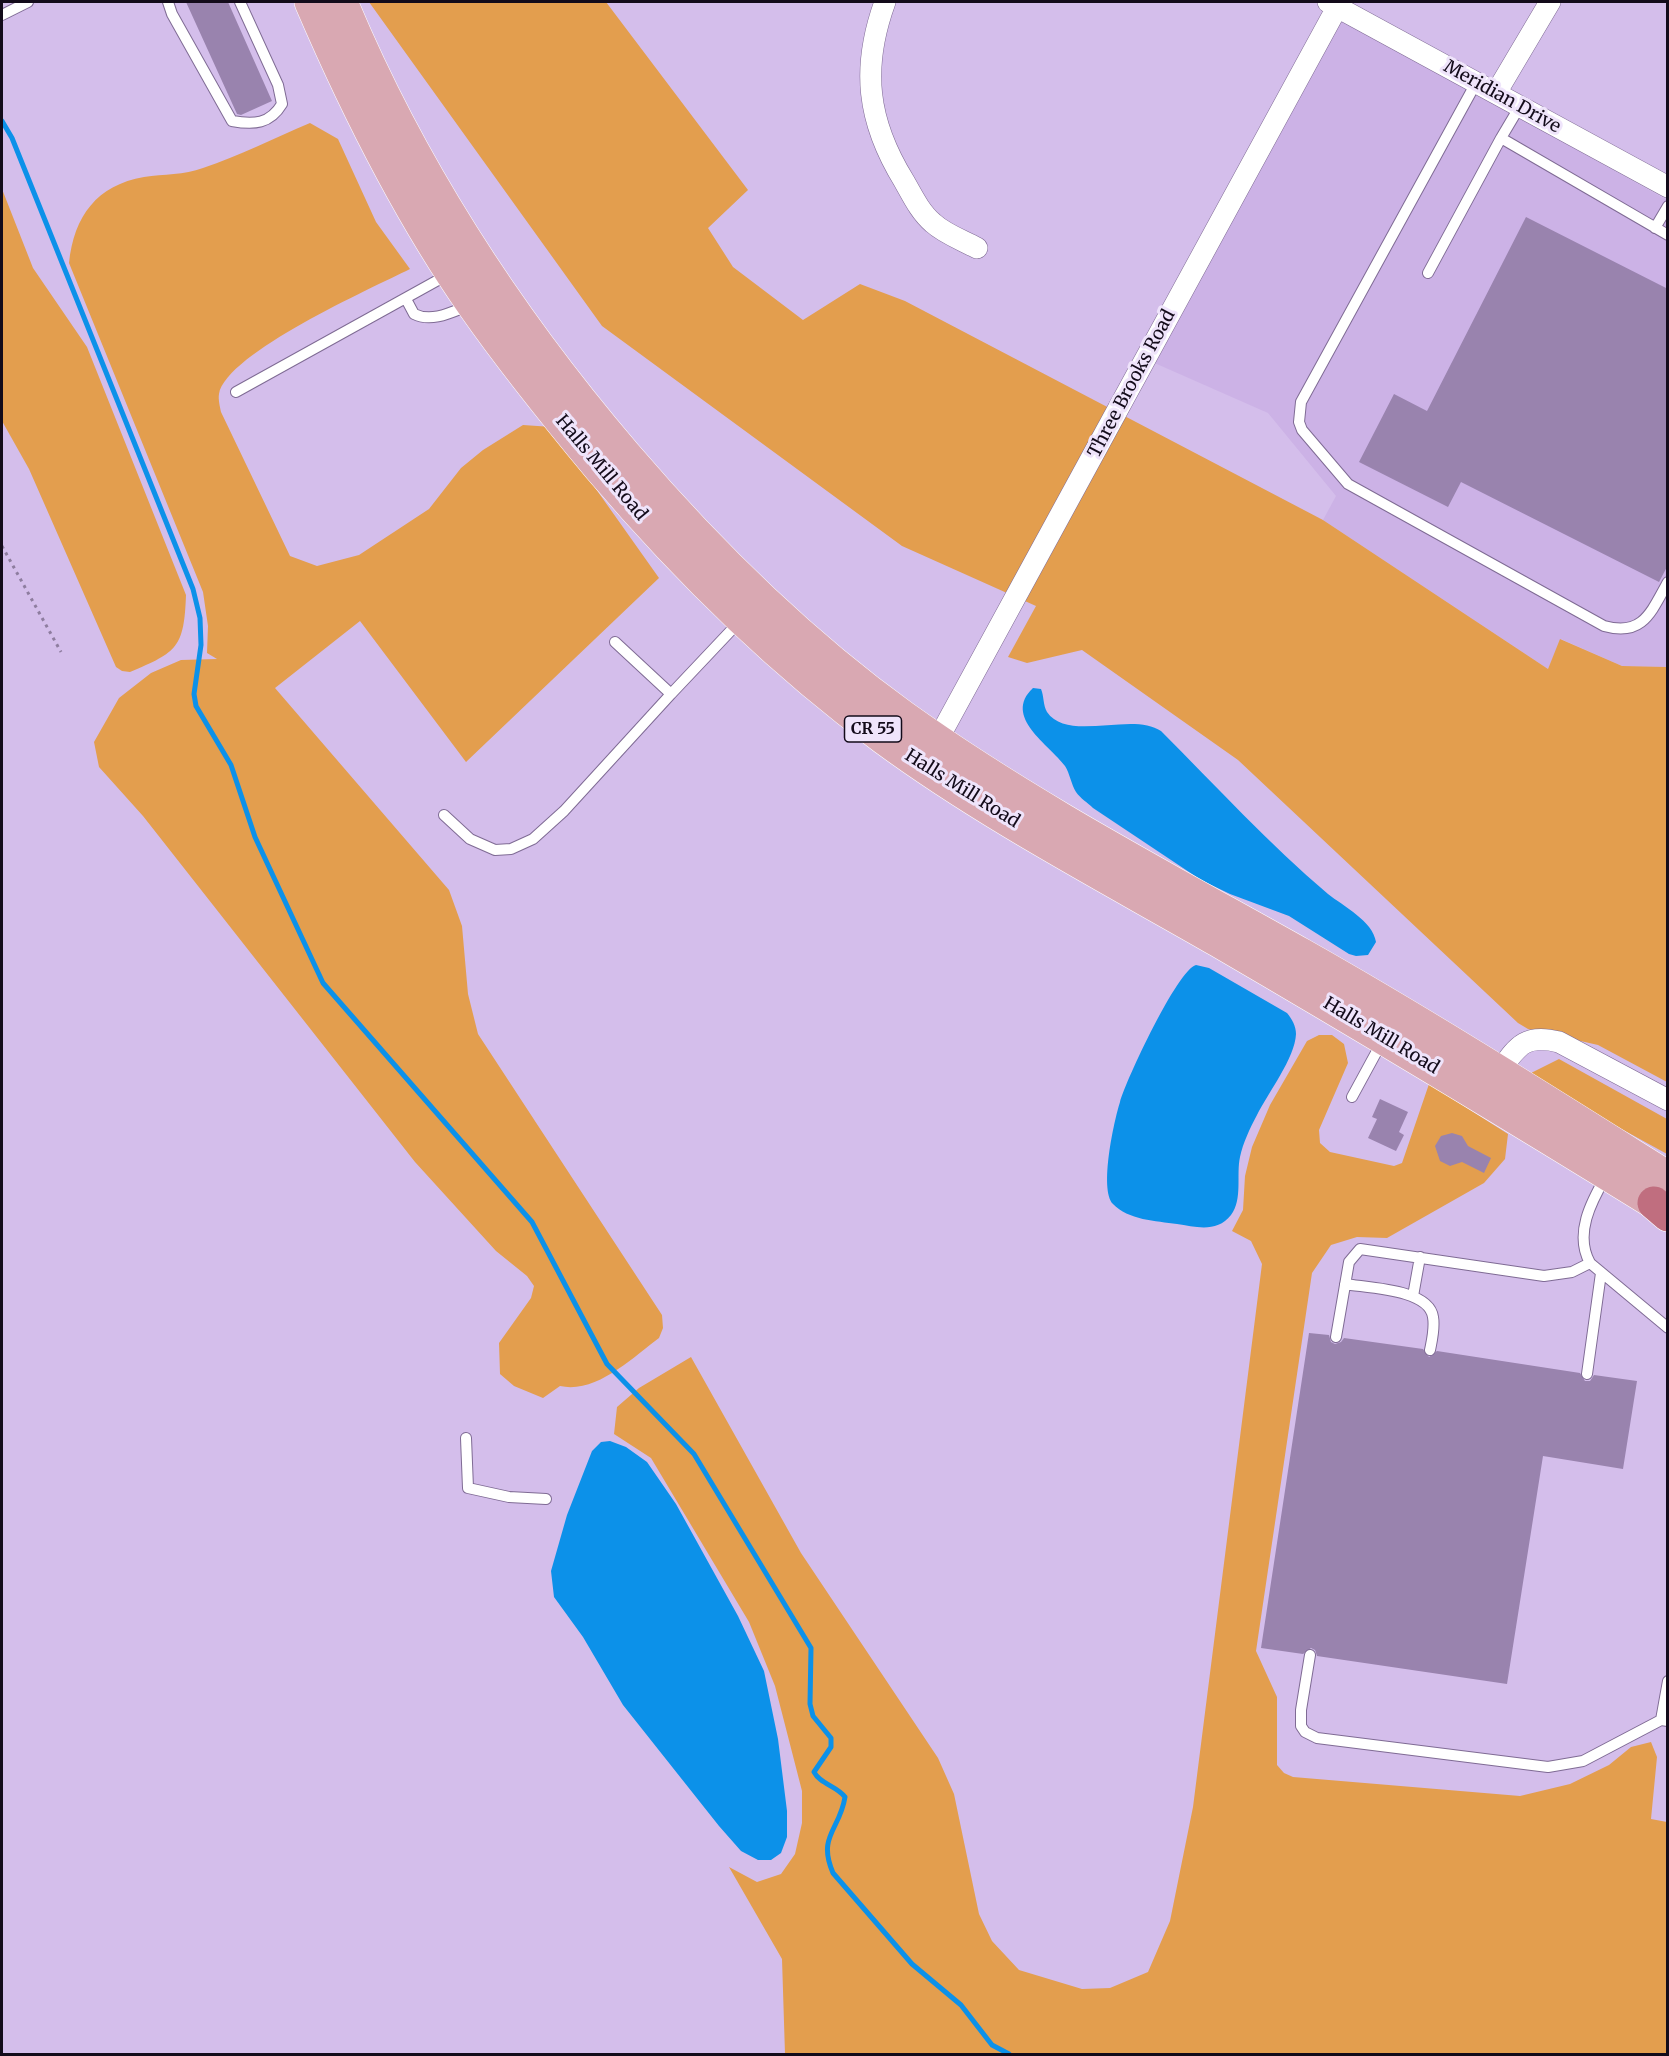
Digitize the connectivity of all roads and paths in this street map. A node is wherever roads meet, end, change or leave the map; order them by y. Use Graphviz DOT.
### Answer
graph roads {
  1 [pos="28,2"];
  2 [pos="168,2"];
  3 [pos="240,2"];
  4 [pos="311,2"];
  5 [pos="341,2"];
  6 [pos="885,2"];
  7 [pos="1550,2"];
  8 [pos="1335,3"];
  9 [pos="2,15"];
  10 [pos="1476,83"];
  11 [pos="1496,93"];
  12 [pos="1520,106"];
  13 [pos="1501,138"];
  14 [pos="1668,187"];
  15 [pos="1668,206"];
  16 [pos="1655,228"];
  17 [pos="1668,235"];
  18 [pos="977,248"];
  19 [pos="452,273"];
  20 [pos="1428,273"];
  21 [pos="405,299"];
  22 [pos="473,304"];
  23 [pos="236,392"];
  24 [pos="2,546"];
  25 [pos="1668,582"];
  26 [pos="742,619"];
  27 [pos="615,642"];
  28 [pos="61,652"];
  29 [pos="671,694"];
  30 [pos="930,753"];
  31 [pos="444,815"];
  32 [pos="1024,829"];
  33 [pos="1132,860"];
  34 [pos="1385,1037"];
  35 [pos="1498,1073"];
  36 [pos="1352,1097"];
  37 [pos="1668,1100"];
  38 [pos="1615,1162"];
  39 [pos="1664,1202"];
  40 [pos="1420,1257"];
  41 [pos="1590,1263"];
  42 [pos="1601,1273"];
  43 [pos="1345,1284"];
  44 [pos="1413,1296"];
  45 [pos="1668,1328"];
  46 [pos="1336,1337"];
  47 [pos="1430,1350"];
  48 [pos="1587,1374"];
  49 [pos="466,1438"];
  50 [pos="546,1499"];
  51 [pos="1310,1655"];
  52 [pos="1668,1681"];
  53 [pos="1664,1720"];
  1 -- 9 [label="lane"];
  2 -- 3 [label="lane"];
  4 -- 19 [label="main road, Halls Mill Road / CR 55"];
  5 -- 30 [label="main road, Halls Mill Road / CR 55"];
  6 -- 18 [label="street"];
  7 -- 11 [label="street"];
  8 -- 10 [label="street, Meridian Drive"];
  8 -- 30 [label="street, Three Brooks Road"];
  10 -- 11 [label="street, Meridian Drive"];
  10 -- 25 [label="lane"];
  11 -- 12 [label="street, Meridian Drive"];
  12 -- 13 [label="lane"];
  12 -- 14 [label="street, Meridian Drive"];
  13 -- 16 [label="lane"];
  13 -- 20 [label="lane"];
  15 -- 16 [label="lane"];
  16 -- 17 [label="lane"];
  19 -- 21 [label="lane"];
  19 -- 22 [label="main road, Halls Mill Road / CR 55"];
  21 -- 22 [label="lane"];
  21 -- 23 [label="lane"];
  22 -- 26 [label="main road, Halls Mill Road / CR 55"];
  24 -- 28 [label="path"];
  26 -- 29 [label="lane"];
  26 -- 30 [label="main road, Halls Mill Road / CR 55"];
  27 -- 29 [label="lane"];
  29 -- 31 [label="lane"];
  30 -- 32 [label="main road, Halls Mill Road / CR 55"];
  30 -- 33 [label="main road, Halls Mill Road / CR 55"];
  32 -- 33 [label="main road"];
  32 -- 34 [label="main road, Halls Mill Road / CR 55"];
  33 -- 35 [label="main road, Halls Mill Road / CR 55"];
  34 -- 36 [label="lane"];
  34 -- 38 [label="main road, Halls Mill Road / CR 55"];
  35 -- 37 [label="street"];
  35 -- 38 [label="main road, Halls Mill Road / CR 55"];
  38 -- 39 [label="main road, Halls Mill Road / CR 55"];
  38 -- 41 [label="lane"];
  40 -- 41 [label="lane"];
  40 -- 43 [label="lane"];
  40 -- 44 [label="lane"];
  41 -- 42 [label="lane"];
  42 -- 45 [label="lane"];
  42 -- 48 [label="lane"];
  43 -- 44 [label="lane"];
  43 -- 46 [label="lane"];
  44 -- 47 [label="lane"];
  49 -- 50 [label="lane"];
  51 -- 53 [label="lane"];
  52 -- 53 [label="lane"];
}
